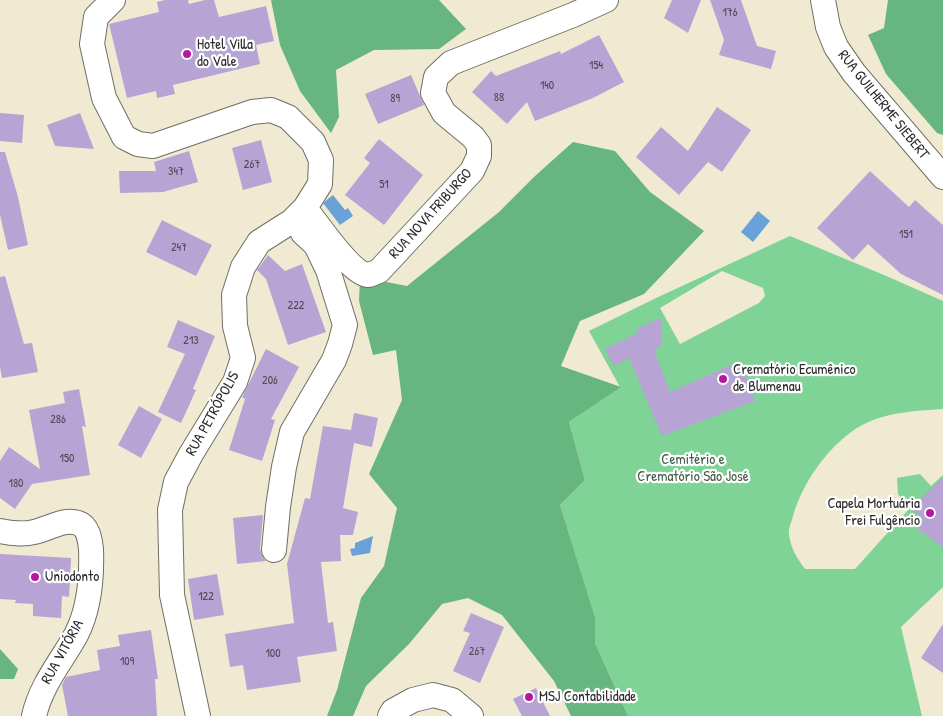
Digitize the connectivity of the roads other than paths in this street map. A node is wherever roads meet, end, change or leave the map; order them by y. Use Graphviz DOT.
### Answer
graph roads {
  1 [pos="113,0"];
  2 [pos="606,0"];
  3 [pos="823,0"];
  4 [pos="943,177"];
  5 [pos="298,215"];
  6 [pos="0,531"];
  7 [pos="274,550"];
  8 [pos="34,716"];
  9 [pos="198,716"];
  10 [pos="390,716"];
  11 [pos="471,716"];
  1 -- 5 [label="street, RUA PETRÓPOLIS"];
  2 -- 5 [label="street, RUA NOVA FRIBURGO"];
  3 -- 4 [label="street, RUA GUILHERME SIEBERT"];
  5 -- 7 [label="street"];
  5 -- 9 [label="street, RUA PETRÓPOLIS"];
  6 -- 8 [label="street, RUA VITÓRIA"];
  10 -- 11 [label="street"];
}
